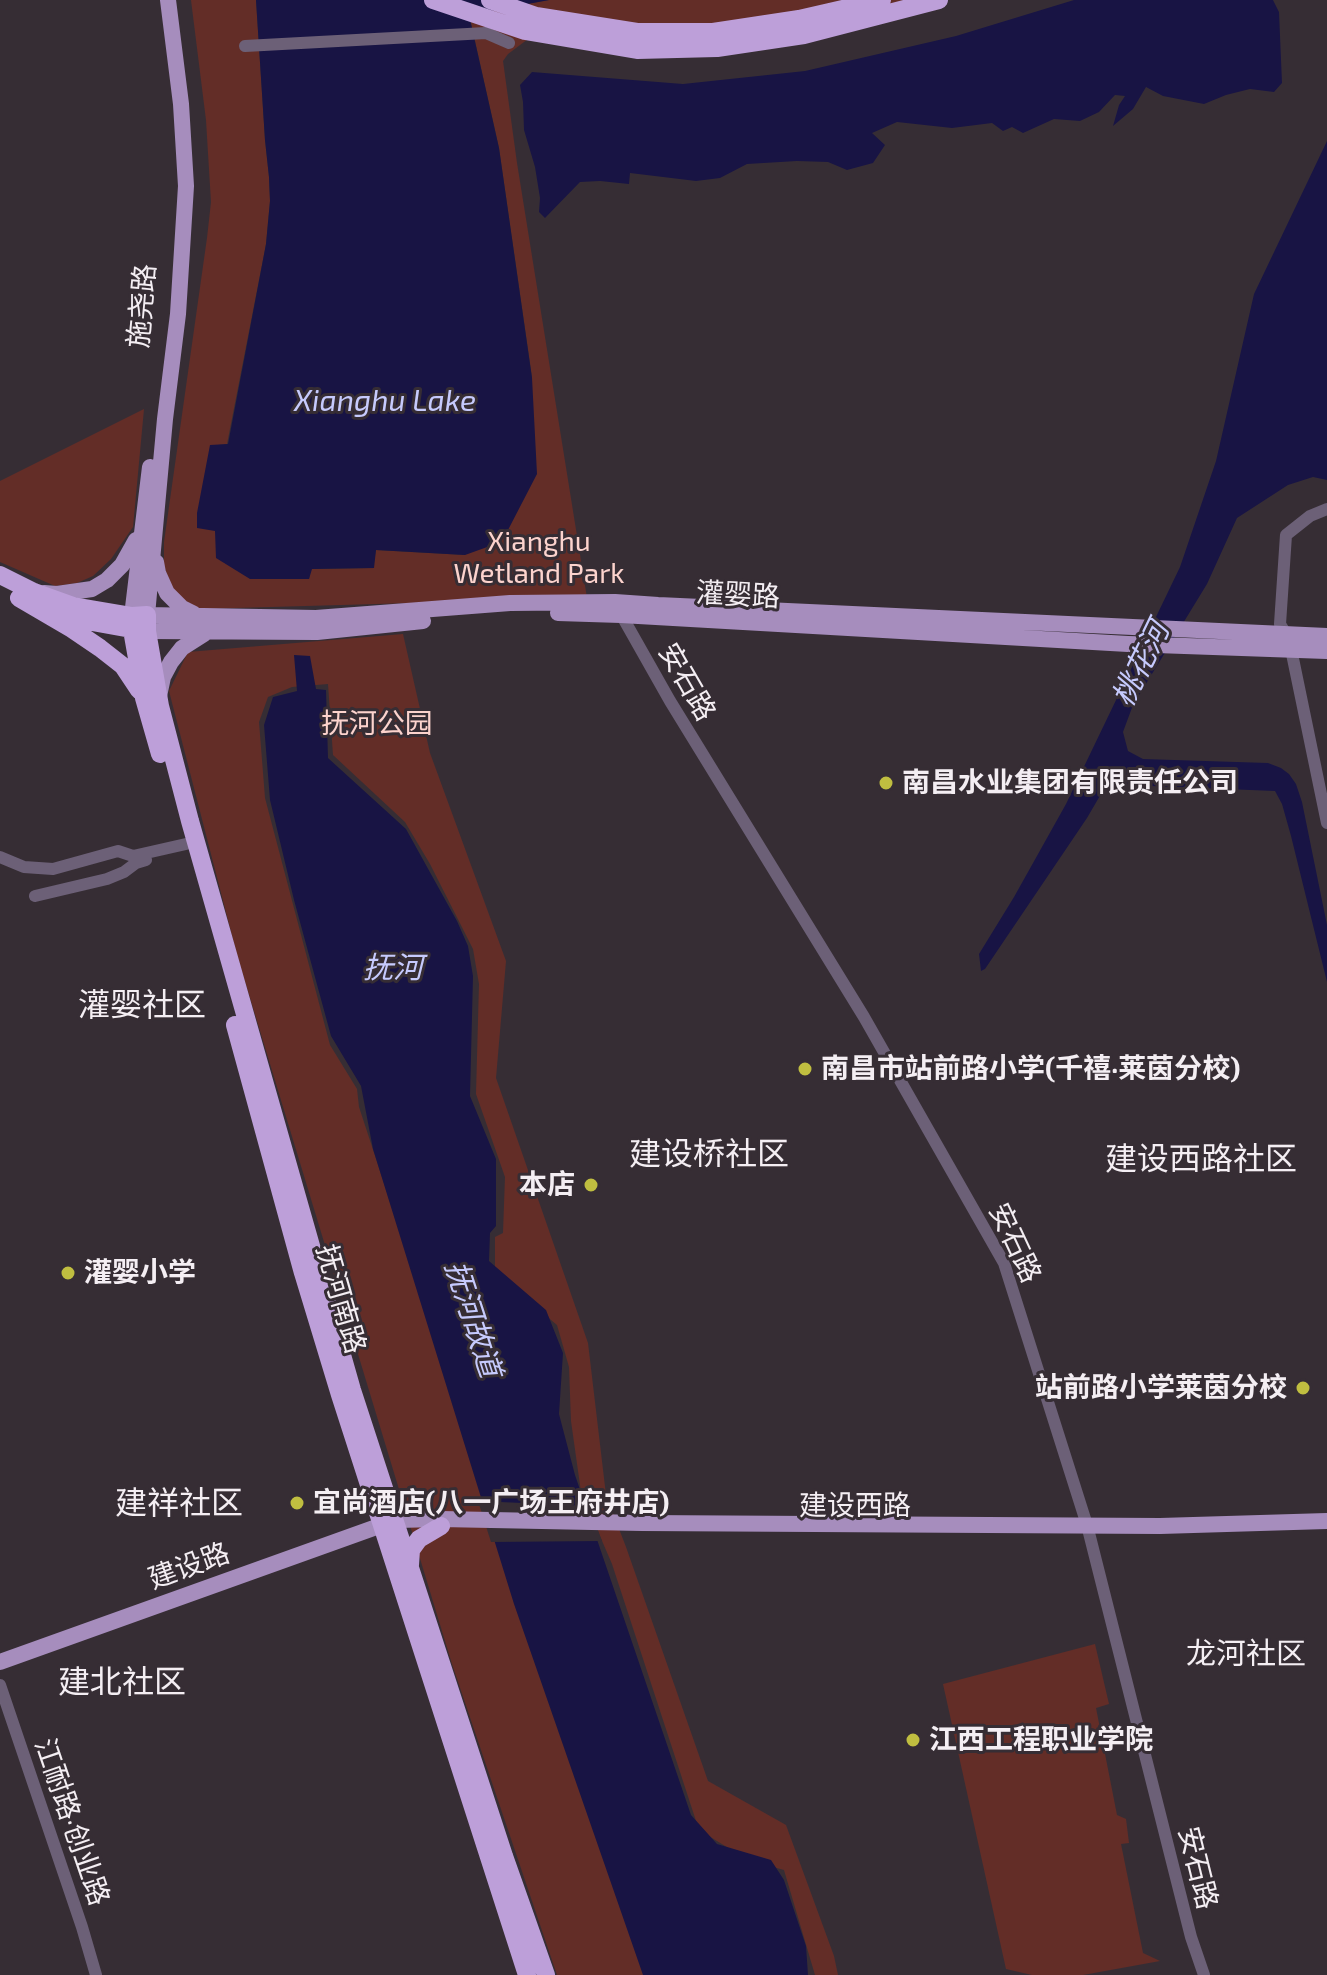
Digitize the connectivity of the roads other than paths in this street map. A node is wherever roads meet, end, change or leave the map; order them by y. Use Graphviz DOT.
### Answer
graph roads {
  1 [pos="159,0"];
  2 [pos="168,0"];
  3 [pos="433,0"];
  4 [pos="490,0"];
  5 [pos="939,0"];
  6 [pos="874,2"];
  7 [pos="509,43"];
  8 [pos="245,46"];
  9 [pos="1327,509"];
  10 [pos="148,528"];
  11 [pos="0,575"];
  12 [pos="0,589"];
  13 [pos="26,595"];
  14 [pos="618,608"];
  15 [pos="139,623"];
  16 [pos="202,625"];
  17 [pos="1131,635"];
  18 [pos="1327,636"];
  19 [pos="1289,642"];
  20 [pos="1327,651"];
  21 [pos="151,698"];
  22 [pos="1327,823"];
  23 [pos="187,847"];
  24 [pos="0,857"];
  25 [pos="35,896"];
  26 [pos="1327,1521"];
  27 [pos="441,1522"];
  28 [pos="390,1526"];
  29 [pos="1088,1528"];
  30 [pos="1327,1528"];
  31 [pos="410,1565"];
  32 [pos="0,1662"];
  33 [pos="0,1685"];
  34 [pos="526,1971"];
  35 [pos="96,1975"];
  36 [pos="546,1975"];
  37 [pos="1204,1975"];
  1 -- 10 [label="main road, 施尧路"];
  2 -- 10 [label="main road, 施尧路"];
  3 -- 5 [label="highway"];
  4 -- 6 [label="highway"];
  7 -- 8 [label="street"];
  9 -- 19 [label="street"];
  10 -- 13 [label="main road"];
  10 -- 15 [label="main road, 施尧路"];
  10 -- 16 [label="main road"];
  11 -- 13 [label="highway"];
  12 -- 13 [label="highway"];
  13 -- 15 [label="highway"];
  13 -- 21 [label="highway"];
  14 -- 16 [label="main road, 灌婴路"];
  14 -- 17 [label="main road, 灌婴路"];
  14 -- 29 [label="street, 安石路"];
  15 -- 16 [label="main road, 灌婴路"];
  15 -- 21 [label="highway, 抚河南路"];
  16 -- 21 [label="main road"];
  17 -- 19 [label="main road, 灌婴路"];
  17 -- 19 [label="main road, 灌婴路"];
  18 -- 19 [label="main road, 灌婴路"];
  19 -- 20 [label="main road, 灌婴路"];
  19 -- 22 [label="street"];
  21 -- 23 [label="highway, 抚河南路"];
  21 -- 28 [label="highway, 抚河南路"];
  23 -- 24 [label="street"];
  23 -- 25 [label="street"];
  23 -- 28 [label="highway, 抚河南路"];
  26 -- 29 [label="main road, 建设西路"];
  27 -- 28 [label="main road, 建设西路"];
  27 -- 29 [label="main road, 建设西路"];
  27 -- 31 [label="highway"];
  28 -- 31 [label="highway, 抚河南路"];
  28 -- 32 [label="main road, 建设路"];
  28 -- 34 [label="highway, 抚河南路"];
  29 -- 30 [label="main road, 建设西路"];
  29 -- 37 [label="street, 安石路"];
  31 -- 36 [label="highway, 抚河南路"];
  33 -- 35 [label="street, 江耐路·创业路"];
}
